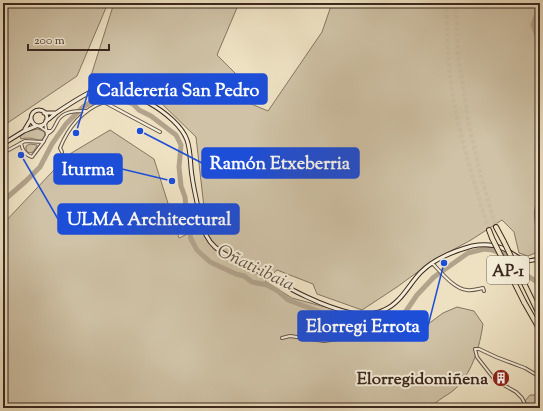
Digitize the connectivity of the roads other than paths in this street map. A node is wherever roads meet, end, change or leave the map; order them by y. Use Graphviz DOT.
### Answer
graph roads {
  1 [pos="87,111"];
  2 [pos="44,113"];
  3 [pos="56,113"];
  4 [pos="31,118"];
  5 [pos="46,122"];
  6 [pos="38,126"];
  7 [pos="24,131"];
  8 [pos="160,132"];
  9 [pos="46,133"];
  10 [pos="45,140"];
  11 [pos="21,143"];
  12 [pos="3,144"];
  13 [pos="62,152"];
  14 [pos="3,153"];
  15 [pos="496,227"];
  16 [pos="489,230"];
  17 [pos="540,258"];
  18 [pos="432,263"];
  19 [pos="484,291"];
  20 [pos="540,316"];
  21 [pos="540,330"];
  22 [pos="282,338"];
  23 [pos="352,338"];
  24 [pos="540,377"];
  25 [pos="527,408"];
  1 -- 8 [label="street"];
  1 -- 9 [label="street"];
  1 -- 13 [label="street"];
  2 -- 3 [label="main road"];
  2 -- 4 [label="main road"];
  2 -- 5 [label="main road"];
  3 -- 5 [label="main road"];
  3 -- 18 [label="main road"];
  4 -- 6 [label="main road"];
  4 -- 7 [label="main road"];
  5 -- 6 [label="main road"];
  5 -- 9 [label="street"];
  6 -- 7 [label="main road"];
  6 -- 9 [label="street"];
  7 -- 12 [label="main road"];
  9 -- 10 [label="street"];
  10 -- 11 [label="street"];
  10 -- 11 [label="street"];
  11 -- 14 [label="street"];
  15 -- 20 [label="highway, AP-1, bridge"];
  16 -- 21 [label="highway, AP-1, bridge"];
  17 -- 18 [label="main road"];
  18 -- 19 [label="street"];
  22 -- 23 [label="street"];
  24 -- 25 [label="street"];
}
